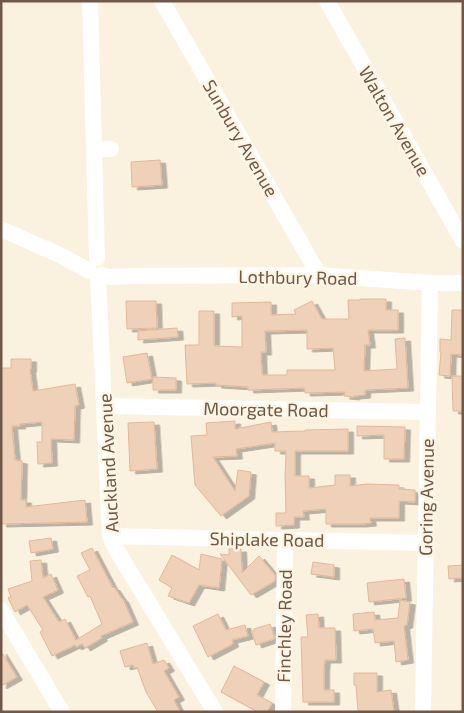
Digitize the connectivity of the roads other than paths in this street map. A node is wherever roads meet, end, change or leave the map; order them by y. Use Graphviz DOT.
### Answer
graph roads {
  1 [pos="90,1"];
  2 [pos="162,1"];
  3 [pos="327,1"];
  4 [pos="94,149"];
  5 [pos="111,149"];
  6 [pos="1,229"];
  7 [pos="463,241"];
  8 [pos="97,268"];
  9 [pos="319,275"];
  10 [pos="430,283"];
  11 [pos="463,283"];
  12 [pos="104,406"];
  13 [pos="428,412"];
  14 [pos="110,536"];
  15 [pos="285,539"];
  16 [pos="425,544"];
  17 [pos="1,610"];
  18 [pos="62,712"];
  19 [pos="216,712"];
  20 [pos="283,712"];
  21 [pos="423,712"];
  1 -- 4 [label="street, Auckland Avenue"];
  2 -- 9 [label="street, Sunbury Avenue"];
  3 -- 7 [label="street, Walton Avenue"];
  4 -- 5 [label="street"];
  4 -- 8 [label="street, Auckland Avenue"];
  6 -- 8 [label="street, Lothbury Road"];
  8 -- 9 [label="street, Lothbury Road"];
  8 -- 12 [label="street, Auckland Avenue"];
  9 -- 10 [label="street, Lothbury Road"];
  10 -- 11 [label="street, Lothbury Road"];
  10 -- 13 [label="street, Goring Avenue"];
  12 -- 13 [label="street, Moorgate Road"];
  12 -- 14 [label="street, Auckland Avenue"];
  13 -- 16 [label="street, Goring Avenue"];
  14 -- 15 [label="street, Shiplake Road"];
  14 -- 19 [label="street, Auckland Avenue"];
  15 -- 16 [label="street, Shiplake Road"];
  15 -- 20 [label="street, Finchley Road"];
  16 -- 21 [label="street, Goring Avenue"];
  17 -- 18 [label="street"];
}
